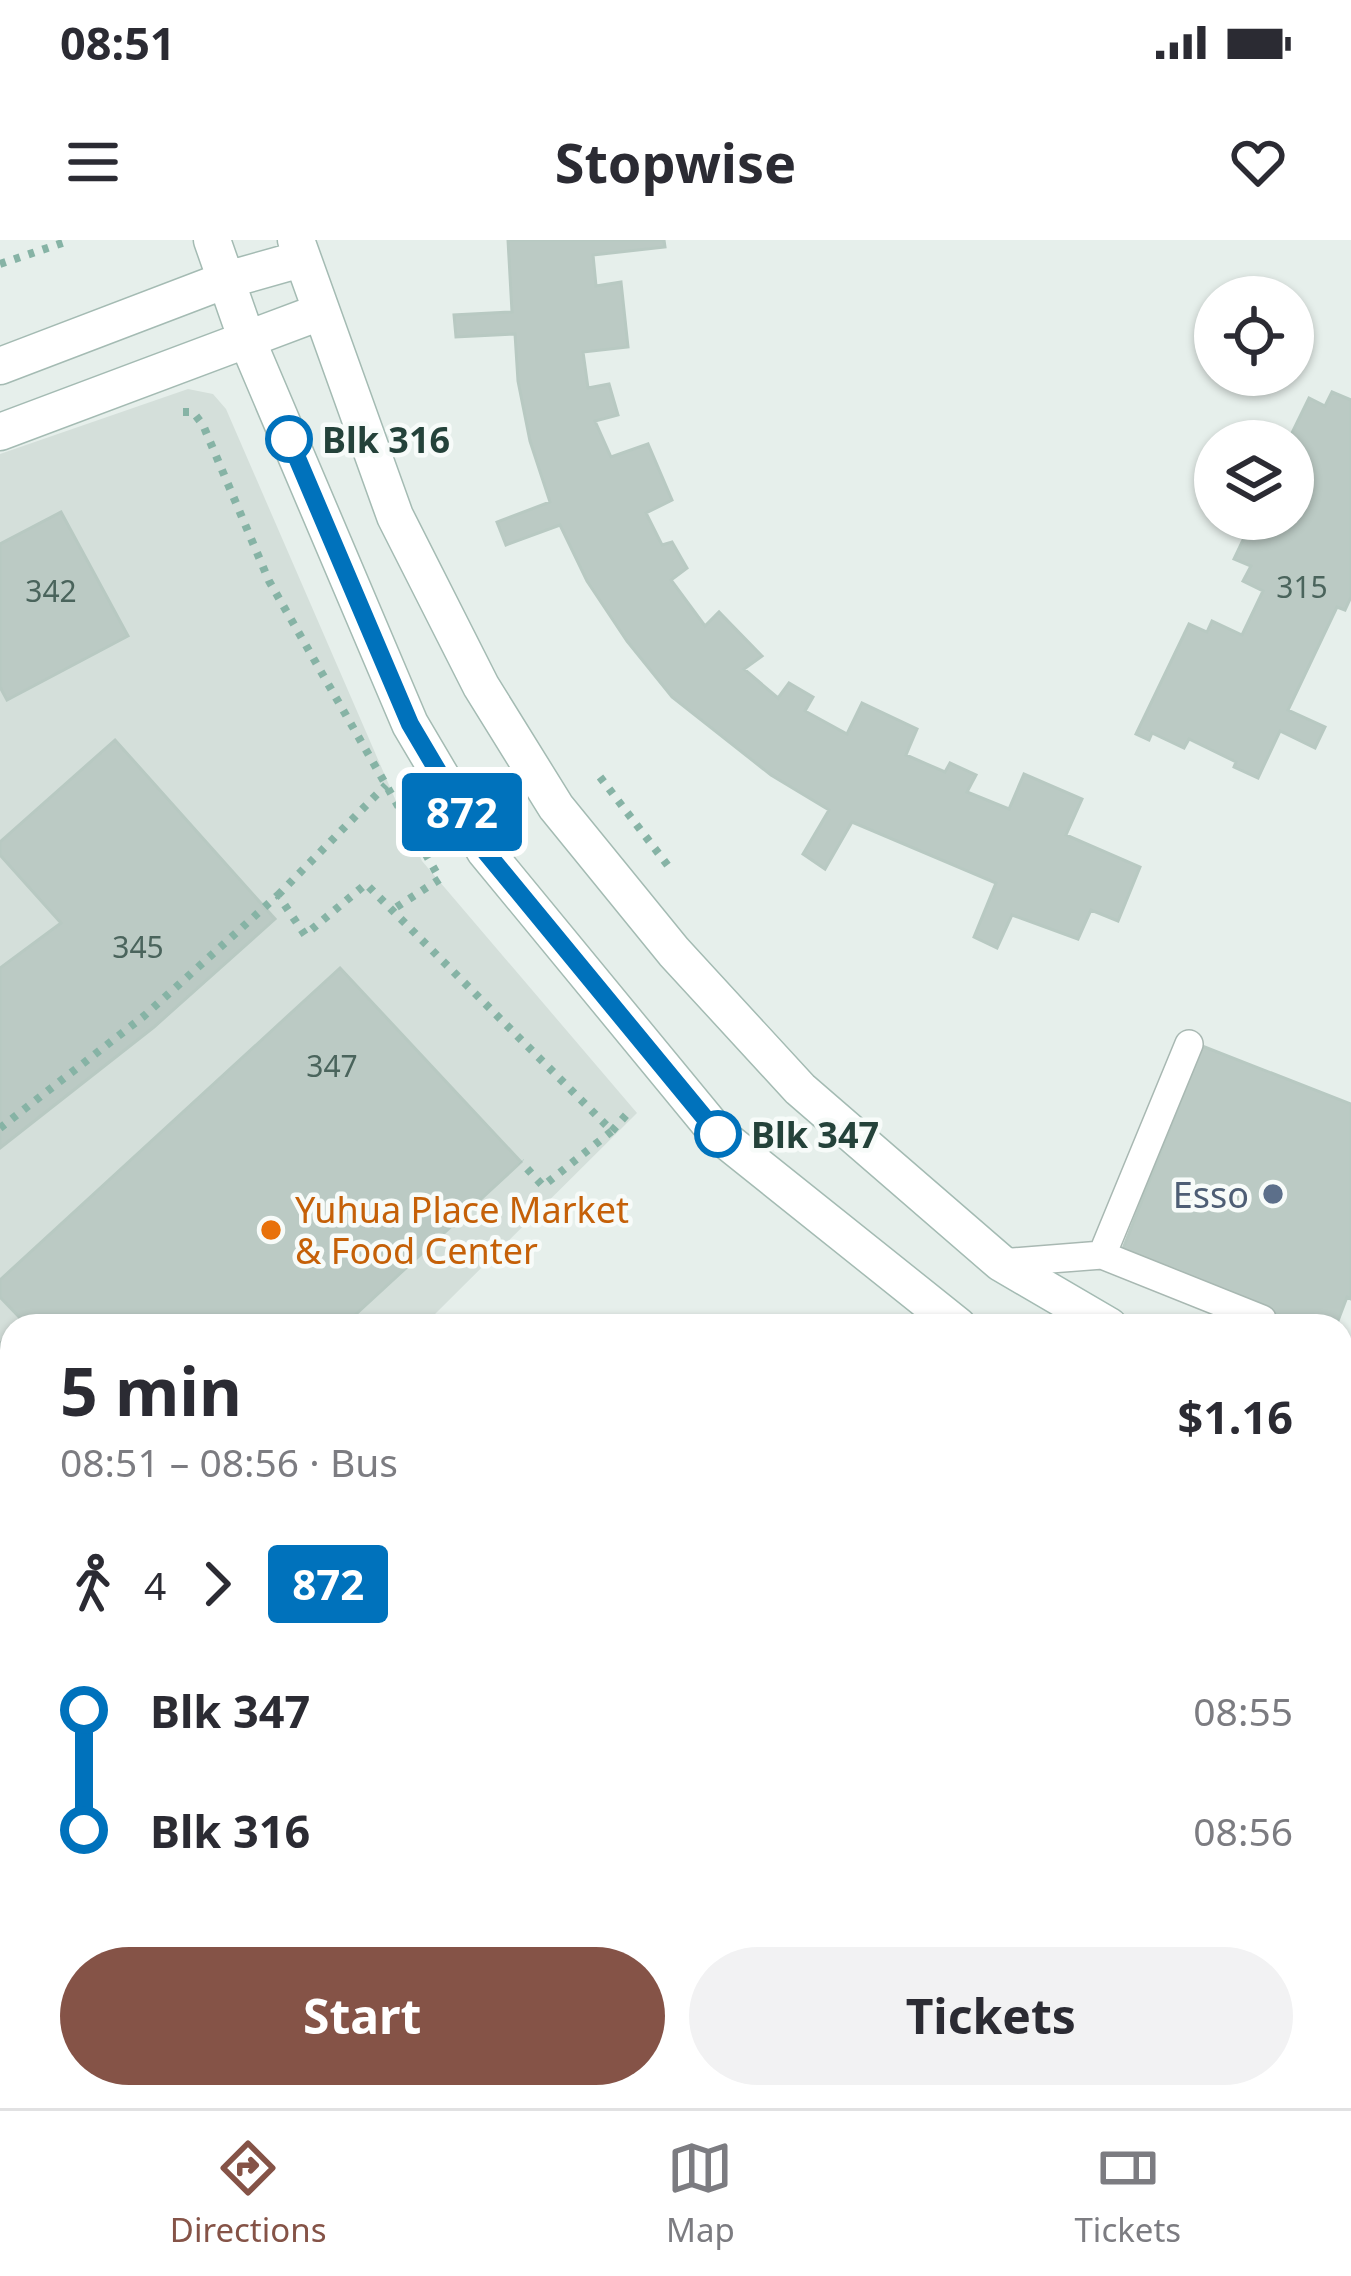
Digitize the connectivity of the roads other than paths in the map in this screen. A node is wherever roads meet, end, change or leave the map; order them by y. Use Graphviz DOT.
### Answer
graph roads {
  1 [pos="212,240"];
  2 [pos="299,250"];
  3 [pos="224,281"];
  4 [pos="320,312"];
  5 [pos="247,340"];
  6 [pos="0,366"];
  7 [pos="0,432"];
  8 [pos="1189,1044"];
  9 [pos="1102,1255"];
  10 [pos="1001,1263"];
  11 [pos="943,1314"];
  12 [pos="1088,1314"];
  13 [pos="1250,1314"];
  1 -- 3 [label="street"];
  2 -- 3 [label="street"];
  2 -- 4 [label="street"];
  3 -- 5 [label="street"];
  3 -- 6 [label="street"];
  4 -- 5 [label="street"];
  4 -- 10 [label="street"];
  5 -- 7 [label="street"];
  5 -- 11 [label="street"];
  8 -- 9 [label="lane"];
  9 -- 10 [label="lane"];
  9 -- 13 [label="lane"];
  10 -- 12 [label="street"];
}
